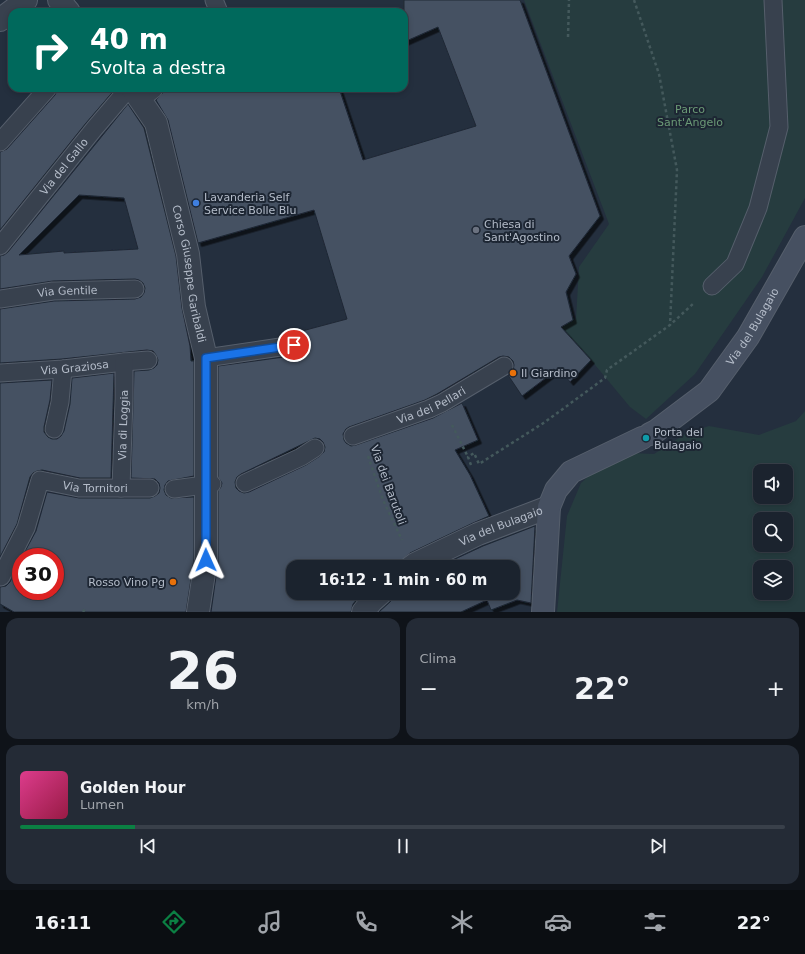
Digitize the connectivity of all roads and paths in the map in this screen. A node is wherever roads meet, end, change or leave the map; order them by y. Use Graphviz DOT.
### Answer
graph roads {
  1 [pos="26,0"];
  2 [pos="59,0"];
  3 [pos="569,0"];
  4 [pos="634,0"];
  5 [pos="773,0"];
  6 [pos="16,8"];
  7 [pos="66,8"];
  8 [pos="8,14"];
  9 [pos="0,20"];
  10 [pos="568,36"];
  11 [pos="44,92"];
  12 [pos="138,92"];
  13 [pos="140,92"];
  14 [pos="0,142"];
  15 [pos="805,237"];
  16 [pos="0,246"];
  17 [pos="712,286"];
  18 [pos="135,289"];
  19 [pos="0,299"];
  20 [pos="670,325"];
  21 [pos="294,345"];
  22 [pos="209,356"];
  23 [pos="148,360"];
  24 [pos="124,362"];
  25 [pos="504,366"];
  26 [pos="63,369"];
  27 [pos="0,373"];
  28 [pos="442,403"];
  29 [pos="54,429"];
  30 [pos="357,435"];
  31 [pos="315,448"];
  32 [pos="468,457"];
  33 [pos="472,465"];
  34 [pos="244,483"];
  35 [pos="209,484"];
  36 [pos="120,488"];
  37 [pos="150,488"];
  38 [pos="174,489"];
  39 [pos="549,507"];
  40 [pos="411,560"];
  41 [pos="423,560"];
  42 [pos="1,578"];
  43 [pos="373,600"];
  44 [pos="198,612"];
  45 [pos="363,612"];
  46 [pos="543,612"];
  1 -- 6 [label="street"];
  2 -- 7 [label="street"];
  3 -- 10 [label="path"];
  4 -- 20 [label="path"];
  5 -- 17 [label="lane"];
  8 -- 9 [label="street"];
  11 -- 14 [label="lane"];
  12 -- 16 [label="lane, Via del Gallo"];
  13 -- 22 [label="street, Corso Giuseppe Garibaldi"];
  15 -- 39 [label="main road, Via del Bulagaio"];
  17 -- 20 [label="path"];
  18 -- 19 [label="lane, Via Gentile"];
  20 -- 32 [label="path"];
  21 -- 22 [label="lane"];
  22 -- 35 [label="street, Corso Giuseppe Garibaldi"];
  23 -- 24 [label="lane, Via Graziosa"];
  24 -- 26 [label="lane, Via Graziosa"];
  24 -- 36 [label="lane, Via di Loggia"];
  25 -- 28 [label="lane, Via dei Pellari"];
  26 -- 27 [label="lane, Via Graziosa"];
  26 -- 29 [label="lane"];
  28 -- 30 [label="lane, Via dei Pellari"];
  28 -- 32 [label="path"];
  30 -- 40 [label="path, Via dei Barutoli"];
  31 -- 34 [label="lane"];
  32 -- 33 [label="path"];
  35 -- 38 [label="lane"];
  35 -- 44 [label="street, Corso Giuseppe Garibaldi"];
  36 -- 37 [label="lane, Via Tornitori"];
  36 -- 42 [label="lane, Via Tornitori"];
  39 -- 41 [label="street, Via del Bulagaio"];
  39 -- 46 [label="main road"];
  43 -- 45 [label="street"];
}
